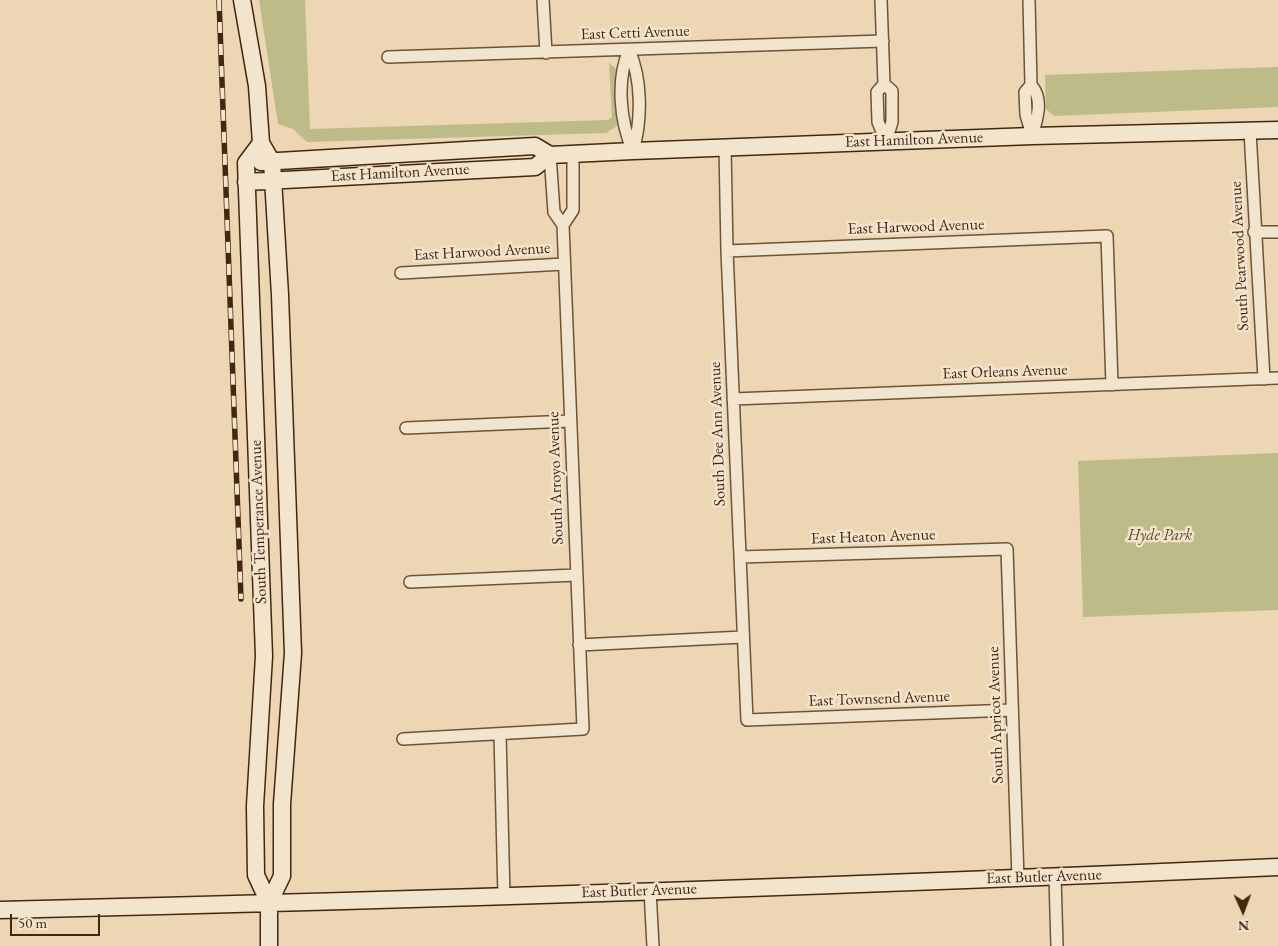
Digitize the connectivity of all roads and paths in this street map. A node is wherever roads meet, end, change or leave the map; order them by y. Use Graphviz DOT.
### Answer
graph roads {
  1 [pos="242,0"];
  2 [pos="543,0"];
  3 [pos="881,0"];
  4 [pos="1029,0"];
  5 [pos="883,41"];
  6 [pos="546,53"];
  7 [pos="388,57"];
  8 [pos="1278,130"];
  9 [pos="1250,131"];
  10 [pos="1032,136"];
  11 [pos="886,141"];
  12 [pos="261,143"];
  13 [pos="725,147"];
  14 [pos="633,151"];
  15 [pos="573,154"];
  16 [pos="550,156"];
  17 [pos="272,162"];
  18 [pos="246,163"];
  19 [pos="273,179"];
  20 [pos="246,182"];
  21 [pos="563,225"];
  22 [pos="1254,232"];
  23 [pos="1278,232"];
  24 [pos="727,251"];
  25 [pos="564,264"];
  26 [pos="401,273"];
  27 [pos="1278,378"];
  28 [pos="1264,379"];
  29 [pos="1112,385"];
  30 [pos="733,399"];
  31 [pos="570,421"];
  32 [pos="406,428"];
  33 [pos="1007,549"];
  34 [pos="740,557"];
  35 [pos="576,575"];
  36 [pos="410,582"];
  37 [pos="743,637"];
  38 [pos="579,644"];
  39 [pos="1012,710"];
  40 [pos="746,720"];
  41 [pos="500,734"];
  42 [pos="403,739"];
  43 [pos="1278,867"];
  44 [pos="1055,877"];
  45 [pos="1018,879"];
  46 [pos="650,890"];
  47 [pos="504,897"];
  48 [pos="269,903"];
  49 [pos="0,910"];
  50 [pos="269,946"];
  51 [pos="653,946"];
  52 [pos="1057,946"];
  1 -- 12 [label="street, South Temperance Avenue"];
  2 -- 6 [label="street"];
  3 -- 5 [label="street"];
  4 -- 10 [label="street"];
  5 -- 6 [label="street, East Cetti Avenue"];
  5 -- 11 [label="street"];
  6 -- 7 [label="street, East Cetti Avenue"];
  8 -- 9 [label="street, East Hamilton Avenue"];
  9 -- 10 [label="street, East Hamilton Avenue"];
  9 -- 22 [label="street, South Pearwood Avenue"];
  10 -- 11 [label="street, East Hamilton Avenue"];
  11 -- 13 [label="street, East Hamilton Avenue"];
  12 -- 17 [label="street, South Temperance Avenue"];
  12 -- 18 [label="street"];
  13 -- 14 [label="street, East Hamilton Avenue"];
  13 -- 24 [label="street, South Dee Ann Avenue"];
  14 -- 14 [label="street"];
  14 -- 15 [label="street, East Hamilton Avenue"];
  15 -- 16 [label="street, East Hamilton Avenue"];
  15 -- 21 [label="street, South Arroyo Avenue"];
  16 -- 17 [label="street, East Hamilton Avenue"];
  16 -- 19 [label="street, East Hamilton Avenue"];
  16 -- 21 [label="street, South Arroyo Avenue"];
  17 -- 18 [label="street, East Hamilton Avenue"];
  17 -- 19 [label="street, South Temperance Avenue"];
  18 -- 20 [label="street, South Temperance Avenue"];
  19 -- 20 [label="street, East Hamilton Avenue"];
  19 -- 48 [label="street, South Temperance Avenue"];
  20 -- 48 [label="street, South Temperance Avenue"];
  21 -- 25 [label="street, South Arroyo Avenue"];
  22 -- 23 [label="street"];
  22 -- 28 [label="street, South Pearwood Avenue"];
  24 -- 29 [label="street, East Harwood Avenue"];
  24 -- 30 [label="street, South Dee Ann Avenue"];
  25 -- 26 [label="street, East Harwood Avenue"];
  25 -- 31 [label="street, South Arroyo Avenue"];
  27 -- 28 [label="street, East Orleans Avenue"];
  28 -- 29 [label="street, East Orleans Avenue"];
  29 -- 30 [label="street, East Orleans Avenue"];
  30 -- 34 [label="street, South Dee Ann Avenue"];
  31 -- 32 [label="street"];
  31 -- 35 [label="street, South Arroyo Avenue"];
  33 -- 34 [label="street, East Heaton Avenue"];
  33 -- 39 [label="street, South Apricot Avenue"];
  34 -- 37 [label="street, South Dee Ann Avenue"];
  35 -- 36 [label="street"];
  35 -- 38 [label="street, South Arroyo Avenue"];
  37 -- 38 [label="street"];
  37 -- 40 [label="street, South Dee Ann Avenue"];
  38 -- 41 [label="street, South Arroyo Avenue"];
  39 -- 40 [label="street, East Townsend Avenue"];
  39 -- 45 [label="street, South Apricot Avenue"];
  41 -- 42 [label="street"];
  41 -- 47 [label="street"];
  43 -- 44 [label="street, East Butler Avenue"];
  44 -- 45 [label="street, East Butler Avenue"];
  44 -- 52 [label="street"];
  45 -- 46 [label="street, East Butler Avenue"];
  46 -- 47 [label="street, East Butler Avenue"];
  46 -- 51 [label="street"];
  47 -- 48 [label="street, East Butler Avenue"];
  48 -- 49 [label="street, East Butler Avenue"];
  48 -- 50 [label="street, South Temperance Avenue"];
}
